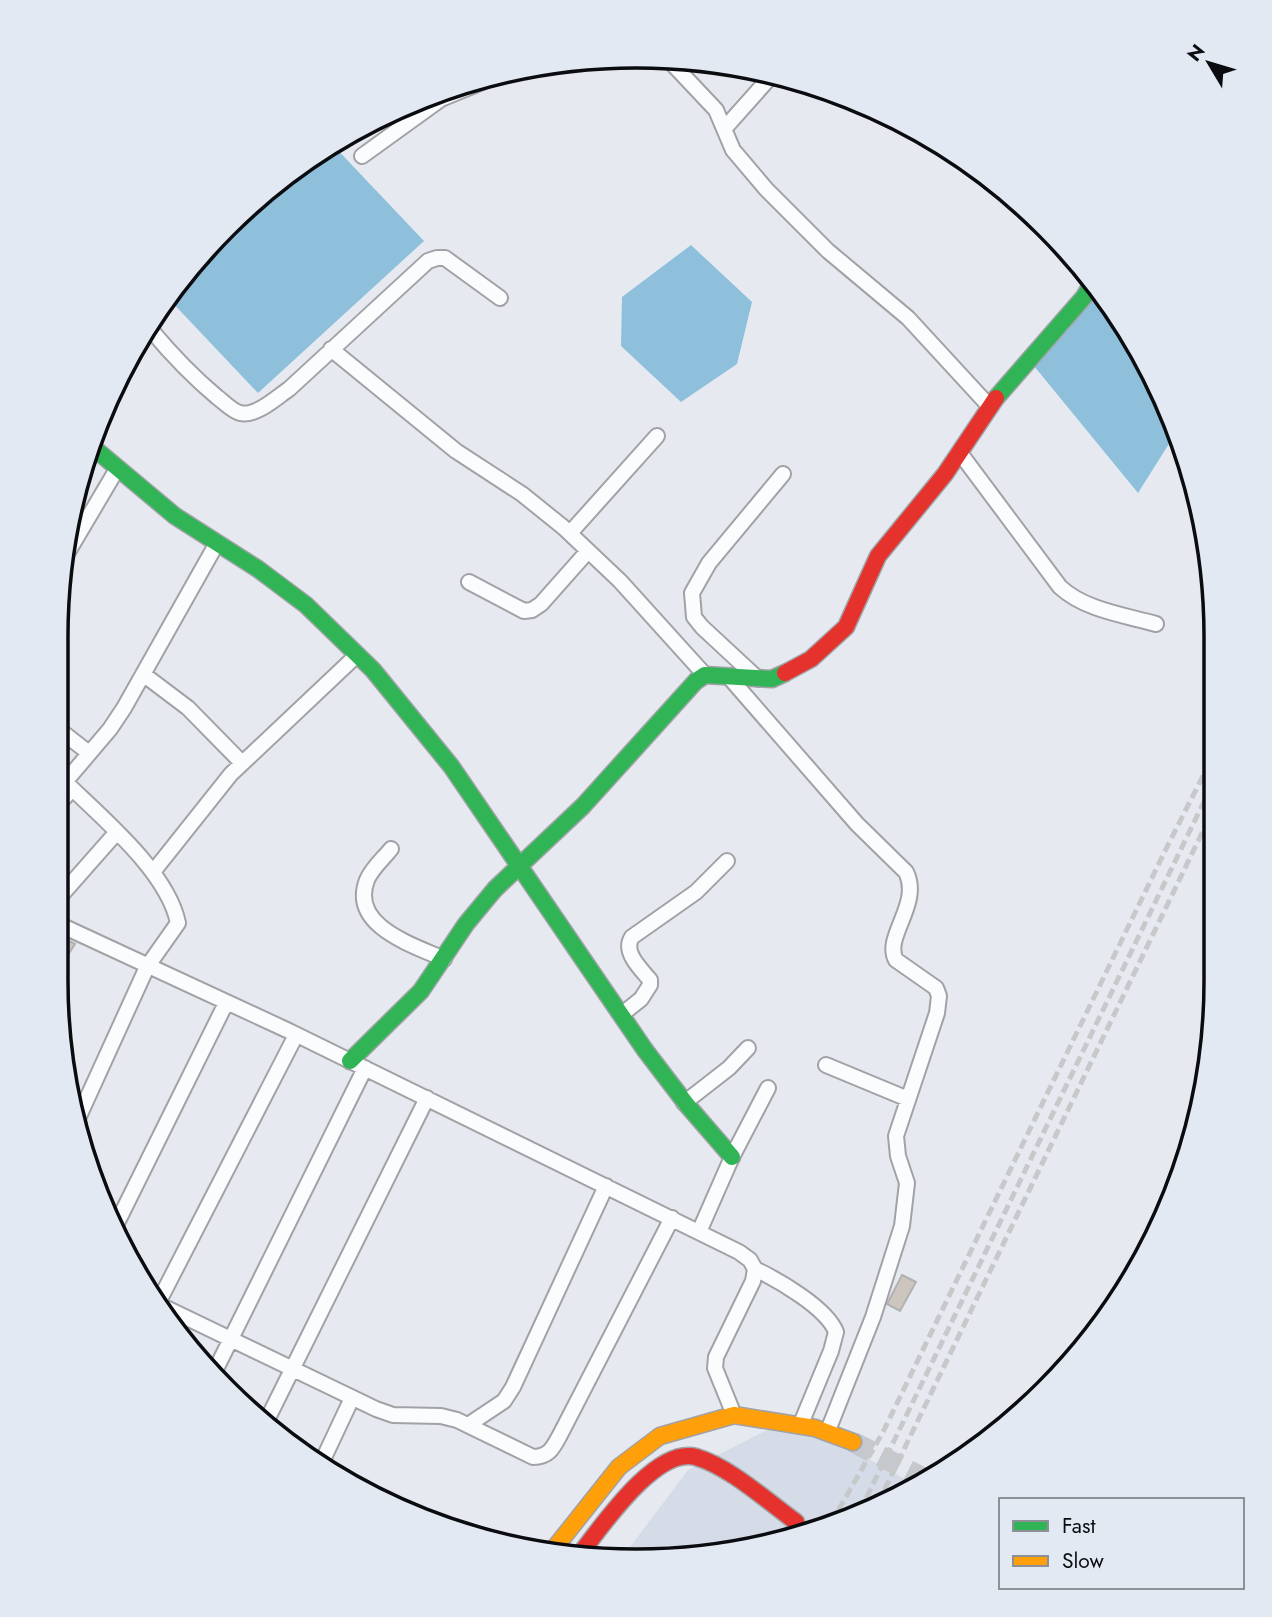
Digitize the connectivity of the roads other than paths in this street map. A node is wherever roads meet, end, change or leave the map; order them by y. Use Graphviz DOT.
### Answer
graph roads {
  1 [pos="678,70"];
  2 [pos="765,83"];
  3 [pos="430,107"];
  4 [pos="724,129"];
  5 [pos="362,156"];
  6 [pos="1087,292"];
  7 [pos="500,298"];
  8 [pos="155,335"];
  9 [pos="331,349"];
  10 [pos="990,407"];
  11 [pos="657,436"];
  12 [pos="99,452"];
  13 [pos="960,453"];
  14 [pos="117,468"];
  15 [pos="783,474"];
  16 [pos="79,527"];
  17 [pos="570,533"];
  18 [pos="217,543"];
  19 [pos="588,551"];
  20 [pos="469,582"];
  21 [pos="1156,624"];
  22 [pos="357,654"];
  23 [pos="143,674"];
  24 [pos="705,675"];
  25 [pos="730,677"];
  26 [pos="758,679"];
  27 [pos="68,737"];
  28 [pos="89,753"];
  29 [pos="242,763"];
  30 [pos="68,778"];
  31 [pos="68,785"];
  32 [pos="116,833"];
  33 [pos="391,849"];
  34 [pos="727,861"];
  35 [pos="520,865"];
  36 [pos="153,872"];
  37 [pos="68,887"];
  38 [pos="68,929"];
  39 [pos="443,959"];
  40 [pos="147,967"];
  41 [pos="226,1003"];
  42 [pos="621,1015"];
  43 [pos="296,1035"];
  44 [pos="748,1048"];
  45 [pos="350,1061"];
  46 [pos="826,1065"];
  47 [pos="365,1068"];
  48 [pos="768,1088"];
  49 [pos="427,1098"];
  50 [pos="908,1099"];
  51 [pos="684,1103"];
  52 [pos="83,1108"];
  53 [pos="732,1157"];
  54 [pos="606,1186"];
  55 [pos="120,1217"];
  56 [pos="672,1218"];
  57 [pos="699,1232"];
  58 [pos="755,1269"];
  59 [pos="163,1295"];
  60 [pos="175,1312"];
  61 [pos="231,1339"];
  62 [pos="218,1365"];
  63 [pos="291,1368"];
  64 [pos="352,1398"];
  65 [pos="270,1414"];
  66 [pos="734,1415"];
  67 [pos="705,1421"];
  68 [pos="468,1425"];
  69 [pos="800,1426"];
  70 [pos="827,1433"];
  71 [pos="853,1442"];
  72 [pos="325,1456"];
  73 [pos="677,1457"];
  74 [pos="796,1522"];
  75 [pos="558,1543"];
  76 [pos="586,1547"];
  1 -- 4 [label="street"];
  2 -- 4 [label="street"];
  3 -- 5 [label="street"];
  4 -- 10 [label="street"];
  6 -- 10 [label="street"];
  7 -- 9 [label="street"];
  8 -- 9 [label="street"];
  9 -- 17 [label="street"];
  10 -- 13 [label="street"];
  11 -- 17 [label="street"];
  12 -- 14 [label="street"];
  13 -- 21 [label="street"];
  13 -- 26 [label="street"];
  14 -- 16 [label="street"];
  14 -- 18 [label="street"];
  15 -- 26 [label="street"];
  17 -- 19 [label="street"];
  18 -- 22 [label="street"];
  18 -- 23 [label="street"];
  19 -- 20 [label="street"];
  19 -- 24 [label="street"];
  22 -- 29 [label="street"];
  22 -- 35 [label="street"];
  23 -- 28 [label="street"];
  23 -- 29 [label="street"];
  24 -- 25 [label="street"];
  24 -- 35 [label="street"];
  25 -- 26 [label="street"];
  25 -- 50 [label="street"];
  27 -- 28 [label="street"];
  28 -- 30 [label="street"];
  29 -- 36 [label="street"];
  31 -- 32 [label="street"];
  32 -- 36 [label="street"];
  32 -- 37 [label="street"];
  33 -- 39 [label="street"];
  34 -- 42 [label="street"];
  35 -- 39 [label="street"];
  35 -- 42 [label="street"];
  36 -- 40 [label="street"];
  38 -- 40 [label="street"];
  39 -- 45 [label="street"];
  40 -- 41 [label="street"];
  40 -- 52 [label="street"];
  41 -- 43 [label="street"];
  41 -- 55 [label="street"];
  42 -- 51 [label="street"];
  43 -- 45 [label="street"];
  43 -- 59 [label="street"];
  44 -- 51 [label="street"];
  45 -- 47 [label="street"];
  46 -- 50 [label="street"];
  47 -- 49 [label="street"];
  47 -- 61 [label="street"];
  48 -- 53 [label="street"];
  49 -- 54 [label="street"];
  49 -- 63 [label="street"];
  50 -- 70 [label="street"];
  51 -- 53 [label="street"];
  53 -- 57 [label="street"];
  54 -- 56 [label="street"];
  54 -- 68 [label="street"];
  56 -- 57 [label="street"];
  56 -- 68 [label="street"];
  57 -- 58 [label="street"];
  58 -- 66 [label="street"];
  58 -- 69 [label="street"];
  60 -- 61 [label="street"];
  61 -- 62 [label="street"];
  61 -- 63 [label="street"];
  63 -- 64 [label="street"];
  63 -- 65 [label="street"];
  64 -- 68 [label="street"];
  64 -- 72 [label="street"];
  66 -- 67 [label="street"];
  66 -- 69 [label="street"];
  67 -- 73 [label="street"];
  67 -- 75 [label="street"];
  69 -- 70 [label="street"];
  70 -- 71 [label="street"];
  73 -- 74 [label="street"];
  73 -- 76 [label="street"];
}
